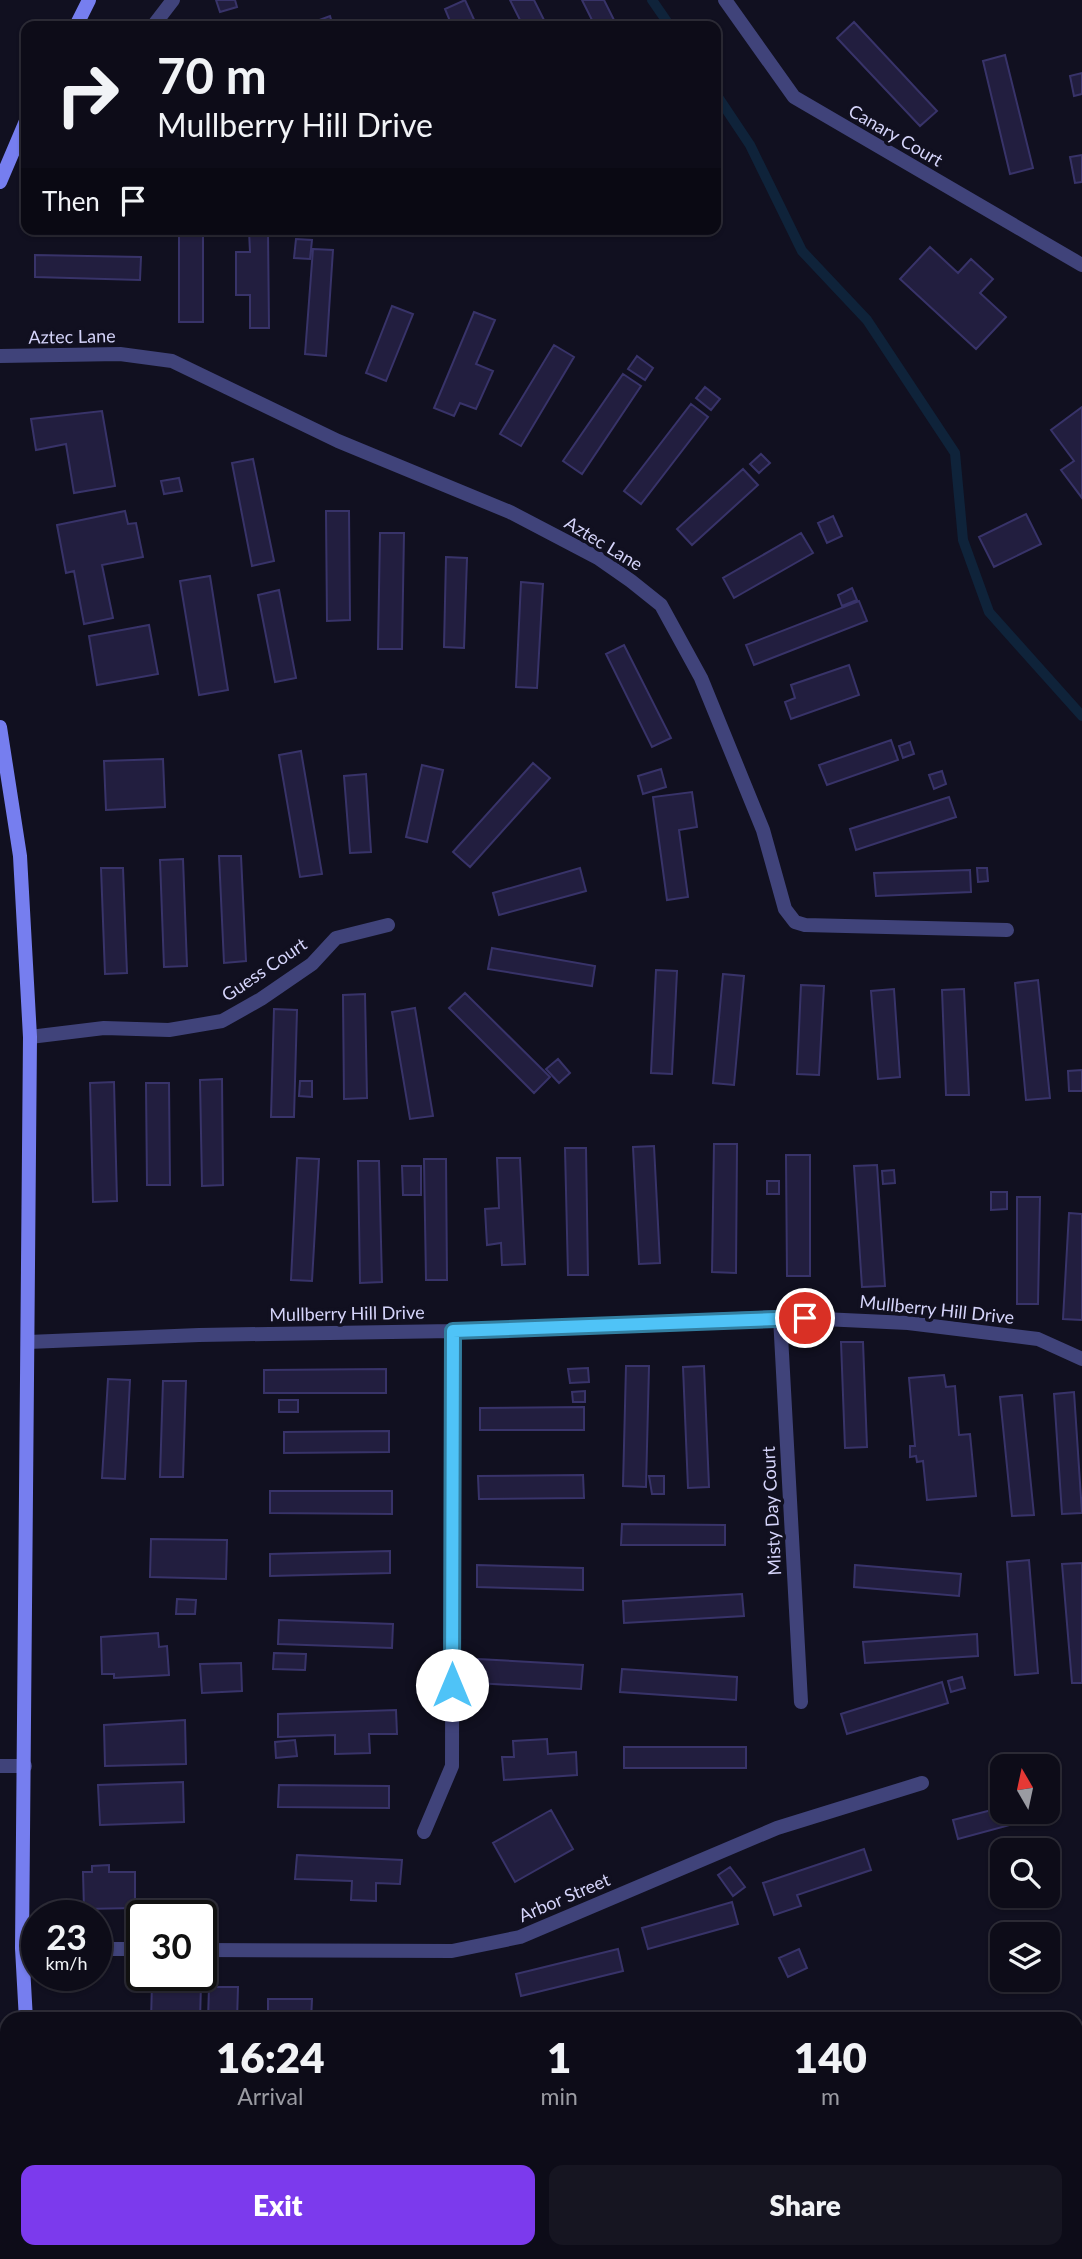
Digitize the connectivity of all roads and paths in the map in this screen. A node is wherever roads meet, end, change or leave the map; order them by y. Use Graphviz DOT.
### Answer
graph roads {
  1 [pos="89,0"];
  2 [pos="173,0"];
  3 [pos="725,0"];
  4 [pos="78,21"];
  5 [pos="157,21"];
  6 [pos="21,133"];
  7 [pos="0,182"];
  8 [pos="1082,265"];
  9 [pos="0,356"];
  10 [pos="0,727"];
  11 [pos="388,925"];
  12 [pos="1007,930"];
  13 [pos="30,1037"];
  14 [pos="780,1317"];
  15 [pos="453,1331"];
  16 [pos="28,1342"];
  17 [pos="1082,1359"];
  18 [pos="801,1702"];
  19 [pos="0,1766"];
  20 [pos="25,1766"];
  21 [pos="922,1783"];
  22 [pos="424,1832"];
  23 [pos="28,1900"];
  24 [pos="217,1950"];
  25 [pos="27,1991"];
  26 [pos="26,2012"];
  1 -- 4 [label="street"];
  2 -- 5 [label="street"];
  3 -- 8 [label="street, Canary Court"];
  6 -- 7 [label="street"];
  9 -- 12 [label="street, Aztec Lane"];
  10 -- 13 [label="street"];
  11 -- 13 [label="street, Guess Court"];
  13 -- 16 [label="street"];
  14 -- 15 [label="street, Mullberry Hill Drive"];
  14 -- 17 [label="street, Mullberry Hill Drive"];
  14 -- 18 [label="street, Misty Day Court"];
  15 -- 16 [label="street, Mullberry Hill Drive"];
  15 -- 22 [label="street"];
  16 -- 20 [label="street"];
  19 -- 20 [label="street"];
  20 -- 23 [label="street"];
  21 -- 24 [label="street, Arbor Street"];
  25 -- 26 [label="street"];
}
